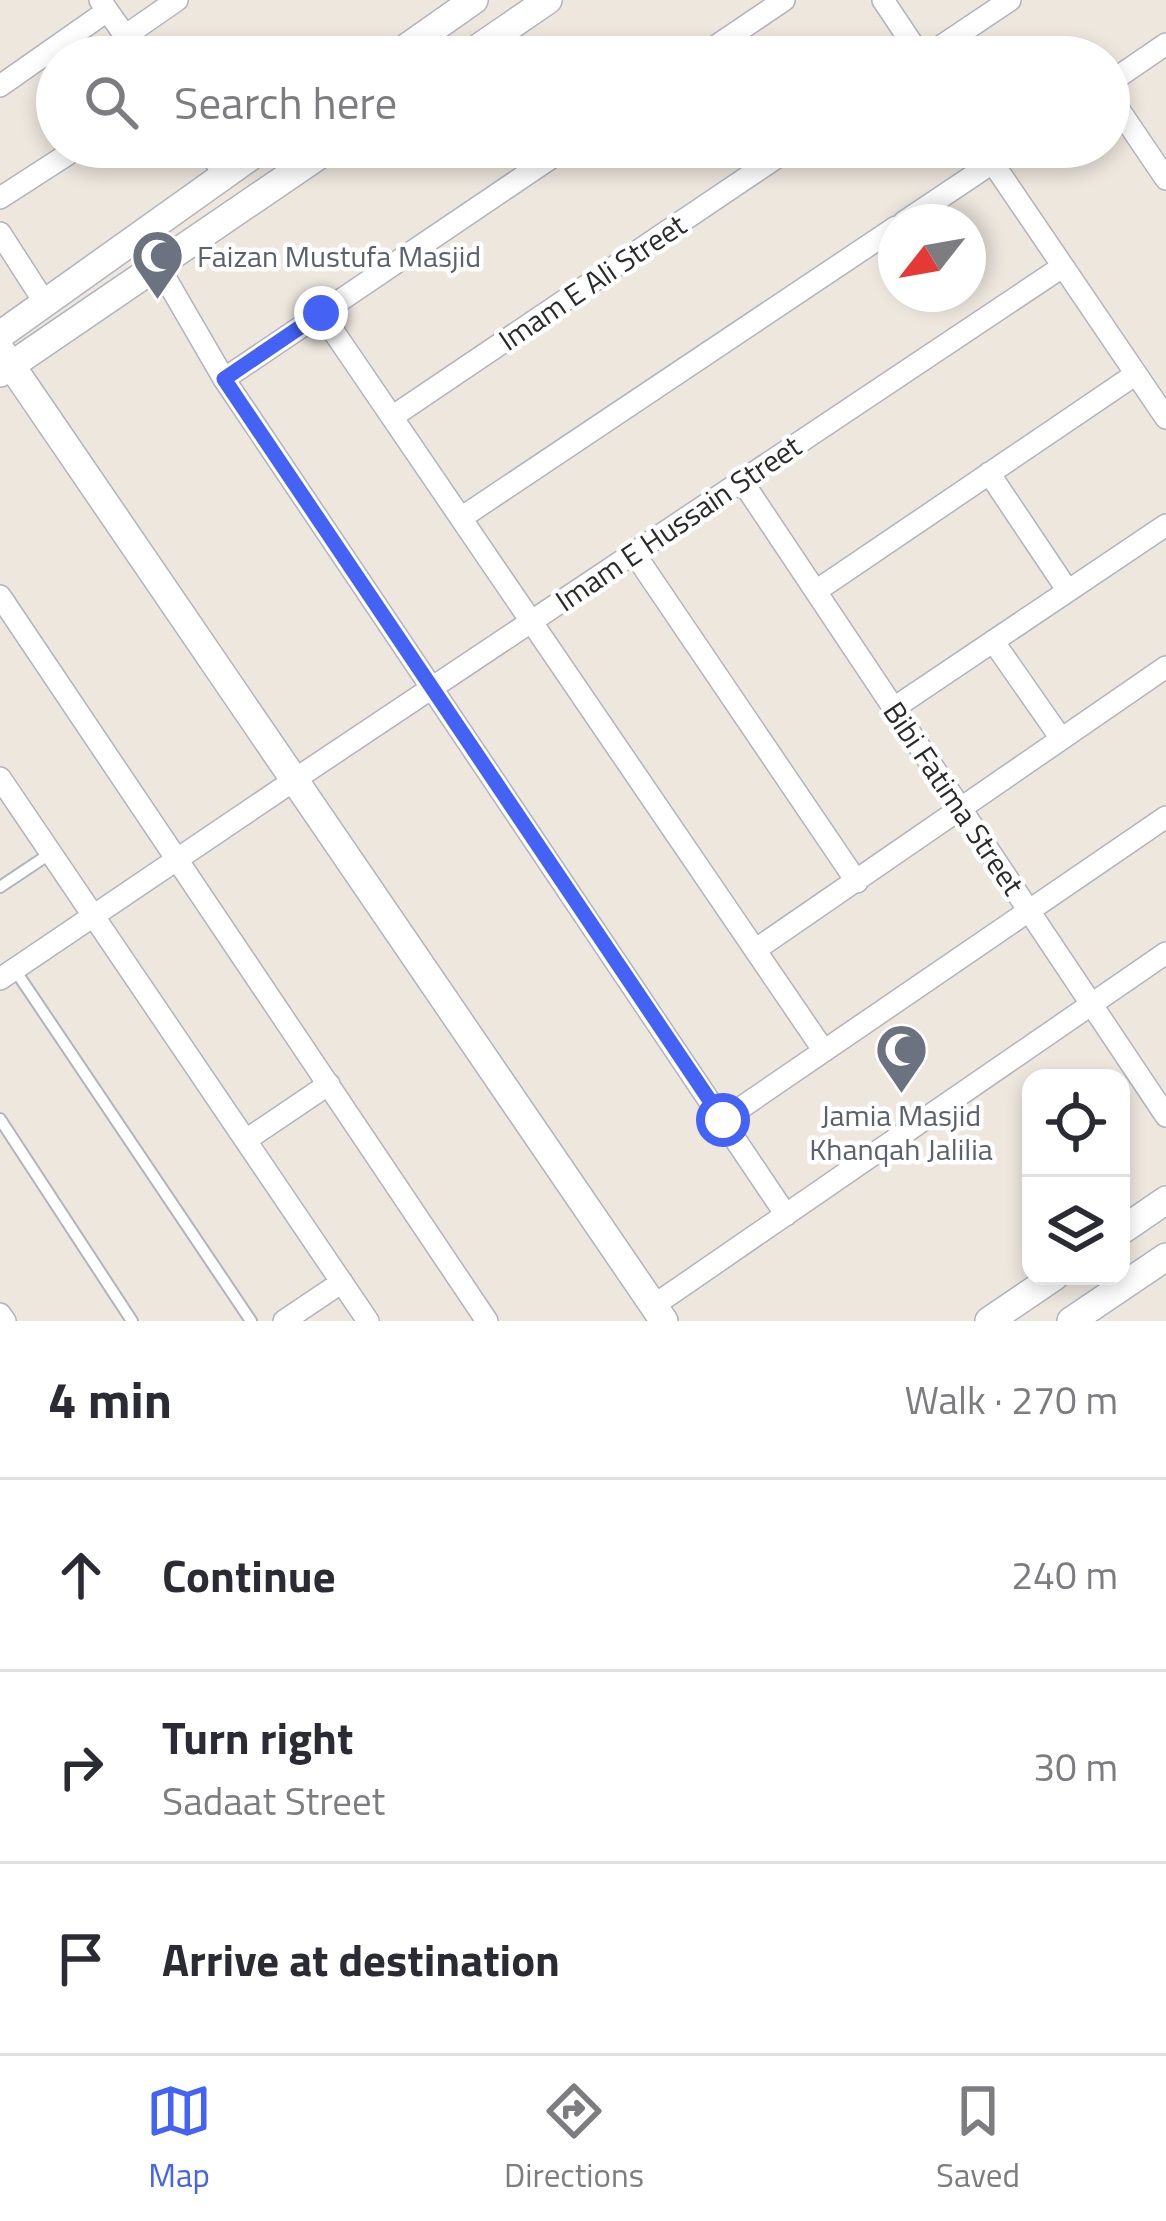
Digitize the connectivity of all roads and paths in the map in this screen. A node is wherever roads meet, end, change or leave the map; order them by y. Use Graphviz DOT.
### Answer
graph roads {
  1 [pos="177,0"];
  2 [pos="474,0"];
  3 [pos="548,0"];
  4 [pos="784,0"];
  5 [pos="883,0"];
  6 [pos="1010,0"];
  7 [pos="104,5"];
  8 [pos="64,36"];
  9 [pos="125,36"];
  10 [pos="423,36"];
  11 [pos="496,36"];
  12 [pos="731,36"];
  13 [pos="908,36"];
  14 [pos="955,36"];
  15 [pos="1166,44"];
  16 [pos="36,58"];
  17 [pos="1130,69"];
  18 [pos="0,86"];
  19 [pos="1130,125"];
  20 [pos="47,168"];
  21 [pos="220,168"];
  22 [pos="235,168"];
  23 [pos="302,168"];
  24 [pos="536,168"];
  25 [pos="761,168"];
  26 [pos="971,168"];
  27 [pos="996,168"];
  28 [pos="225,175"];
  29 [pos="1166,179"];
  30 [pos="0,198"];
  31 [pos="926,204"];
  32 [pos="0,233"];
  33 [pos="878,239"];
  34 [pos="159,267"];
  35 [pos="1063,267"];
  36 [pos="45,303"];
  37 [pos="321,313"];
  38 [pos="0,335"];
  39 [pos="4,363"];
  40 [pos="1136,374"];
  41 [pos="224,379"];
  42 [pos="392,417"];
  43 [pos="1166,418"];
  44 [pos="988,473"];
  45 [pos="742,481"];
  46 [pos="461,518"];
  47 [pos="1166,525"];
  48 [pos="634,553"];
  49 [pos="815,591"];
  50 [pos="1068,591"];
  51 [pos="0,596"];
  52 [pos="533,620"];
  53 [pos="993,641"];
  54 [pos="1166,667"];
  55 [pos="430,689"];
  56 [pos="894,708"];
  57 [pos="1060,736"];
  58 [pos="0,778"];
  59 [pos="294,780"];
  60 [pos="961,810"];
  61 [pos="1166,817"];
  62 [pos="52,853"];
  63 [pos="176,861"];
  64 [pos="857,882"];
  65 [pos="0,887"];
  66 [pos="1030,911"];
  67 [pos="94,916"];
  68 [pos="755,950"];
  69 [pos="1166,953"];
  70 [pos="7,974"];
  71 [pos="1092,1005"];
  72 [pos="824,1051"];
  73 [pos="329,1084"];
  74 [pos="1166,1116"];
  75 [pos="0,1119"];
  76 [pos="723,1120"];
  77 [pos="246,1140"];
  78 [pos="1166,1200"];
  79 [pos="786,1215"];
  80 [pos="1130,1225"];
  81 [pos="1166,1256"];
  82 [pos="342,1282"];
  83 [pos="1041,1285"];
  84 [pos="658,1314"];
  85 [pos="132,1321"];
  86 [pos="251,1321"];
  87 [pos="284,1321"];
  88 [pos="368,1321"];
  89 [pos="487,1321"];
  90 [pos="989,1321"];
  91 [pos="1071,1321"];
  1 -- 9 [label="street"];
  2 -- 10 [label="street"];
  3 -- 11 [label="street"];
  4 -- 12 [label="street"];
  5 -- 13 [label="street"];
  6 -- 14 [label="street"];
  7 -- 8 [label="street"];
  7 -- 9 [label="street"];
  15 -- 17 [label="street"];
  16 -- 18 [label="street"];
  19 -- 29 [label="street"];
  20 -- 30 [label="street"];
  21 -- 28 [label="street"];
  22 -- 28 [label="street"];
  23 -- 34 [label="street"];
  24 -- 37 [label="street"];
  25 -- 42 [label="street, Imam E Ali Street"];
  26 -- 31 [label="street"];
  27 -- 35 [label="street"];
  28 -- 36 [label="street"];
  32 -- 36 [label="street"];
  33 -- 46 [label="street"];
  34 -- 39 [label="street"];
  34 -- 41 [label="street"];
  35 -- 40 [label="street"];
  35 -- 45 [label="street, Imam E Hussain Street"];
  36 -- 38 [label="street"];
  37 -- 41 [label="street"];
  37 -- 42 [label="street"];
  39 -- 59 [label="street"];
  40 -- 43 [label="street"];
  40 -- 44 [label="street"];
  41 -- 55 [label="street"];
  42 -- 46 [label="street"];
  44 -- 49 [label="street"];
  44 -- 50 [label="street"];
  45 -- 48 [label="street, Imam E Hussain Street"];
  45 -- 49 [label="street, Bibi Fatima Street"];
  46 -- 52 [label="street"];
  47 -- 50 [label="street"];
  48 -- 52 [label="street, Imam E Hussain Street"];
  48 -- 64 [label="street"];
  49 -- 56 [label="street, Bibi Fatima Street"];
  50 -- 53 [label="street"];
  51 -- 63 [label="street"];
  52 -- 55 [label="street, Imam E Hussain Street"];
  52 -- 68 [label="street"];
  53 -- 56 [label="street"];
  53 -- 57 [label="street"];
  54 -- 57 [label="street"];
  55 -- 59 [label="street, Imam E Hussain Street"];
  55 -- 76 [label="street"];
  56 -- 60 [label="street, Bibi Fatima Street"];
  57 -- 60 [label="street"];
  58 -- 62 [label="street"];
  59 -- 63 [label="street, Imam E Hussain Street"];
  59 -- 84 [label="street"];
  60 -- 64 [label="street"];
  60 -- 66 [label="street, Bibi Fatima Street"];
  61 -- 66 [label="street"];
  62 -- 65 [label="lane"];
  62 -- 67 [label="street"];
  63 -- 67 [label="street, Imam E Hussain Street"];
  63 -- 73 [label="street"];
  64 -- 68 [label="street"];
  66 -- 71 [label="street, Bibi Fatima Street"];
  66 -- 72 [label="street"];
  67 -- 70 [label="street, Imam E Hussain Street"];
  67 -- 77 [label="street"];
  68 -- 72 [label="street"];
  69 -- 71 [label="street"];
  70 -- 86 [label="lane"];
  71 -- 74 [label="street, Bibi Fatima Street"];
  71 -- 79 [label="street"];
  72 -- 76 [label="street"];
  73 -- 77 [label="street"];
  73 -- 89 [label="street"];
  75 -- 85 [label="lane"];
  76 -- 79 [label="street"];
  77 -- 82 [label="street"];
  78 -- 80 [label="street"];
  79 -- 84 [label="street"];
  81 -- 91 [label="street"];
  82 -- 87 [label="street"];
  82 -- 88 [label="street"];
  83 -- 90 [label="street"];
}
